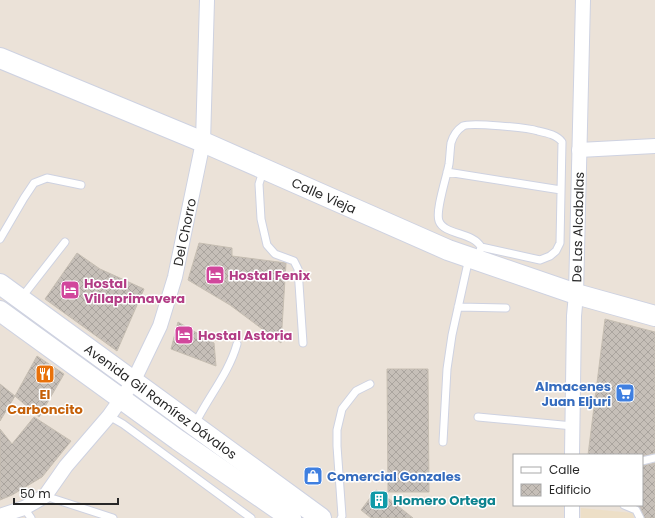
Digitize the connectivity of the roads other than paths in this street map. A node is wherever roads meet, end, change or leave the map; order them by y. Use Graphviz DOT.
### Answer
graph roads {
  1 [pos="207,0"];
  2 [pos="583,0"];
  3 [pos="0,58"];
  4 [pos="203,142"];
  5 [pos="655,146"];
  6 [pos="579,150"];
  7 [pos="264,169"];
  8 [pos="447,172"];
  9 [pos="81,185"];
  10 [pos="562,190"];
  11 [pos="0,239"];
  12 [pos="65,242"];
  13 [pos="476,255"];
  14 [pos="0,284"];
  15 [pos="576,294"];
  16 [pos="20,299"];
  17 [pos="458,307"];
  18 [pos="506,308"];
  19 [pos="0,311"];
  20 [pos="655,316"];
  21 [pos="303,343"];
  22 [pos="237,344"];
  23 [pos="133,382"];
  24 [pos="370,384"];
  25 [pos="121,399"];
  26 [pos="109,416"];
  27 [pos="478,417"];
  28 [pos="194,426"];
  29 [pos="573,426"];
  30 [pos="444,442"];
  31 [pos="572,454"];
  32 [pos="655,458"];
  33 [pos="643,461"];
  34 [pos="45,496"];
  35 [pos="572,506"];
  36 [pos="626,506"];
  37 [pos="27,513"];
  38 [pos="0,516"];
  39 [pos="113,518"];
  40 [pos="251,518"];
  41 [pos="291,518"];
  42 [pos="321,518"];
  43 [pos="341,518"];
  44 [pos="572,518"];
  45 [pos="640,518"];
  1 -- 4 [label="street, Del Chorro"];
  2 -- 6 [label="street, De Las Alcabalas"];
  3 -- 4 [label="main road, Calle Vieja"];
  4 -- 7 [label="main road, Calle Vieja"];
  4 -- 23 [label="street, Del Chorro"];
  5 -- 6 [label="street"];
  6 -- 15 [label="street, De Las Alcabalas"];
  7 -- 13 [label="main road, Calle Vieja"];
  7 -- 21 [label="lane"];
  8 -- 10 [label="lane"];
  8 -- 10 [label="lane"];
  8 -- 13 [label="lane"];
  9 -- 11 [label="lane"];
  10 -- 13 [label="lane"];
  12 -- 16 [label="lane"];
  13 -- 15 [label="main road, Calle Vieja"];
  13 -- 17 [label="lane"];
  14 -- 16 [label="main road, Avenida Gil Ramírez Dávalos"];
  15 -- 20 [label="main road, Calle Vieja"];
  15 -- 29 [label="street, De Las Alcabalas"];
  16 -- 23 [label="main road, Avenida Gil Ramírez Dávalos"];
  17 -- 18 [label="lane"];
  17 -- 30 [label="lane"];
  19 -- 25 [label="main road, Avenida Gil Ramírez Dávalos"];
  22 -- 28 [label="lane"];
  23 -- 25 [label="street, Del Chorro"];
  23 -- 28 [label="main road, Avenida Gil Ramírez Dávalos"];
  24 -- 43 [label="lane"];
  25 -- 26 [label="street, Del Chorro"];
  25 -- 41 [label="main road, Avenida Gil Ramírez Dávalos"];
  26 -- 34 [label="street, Del Chorro"];
  26 -- 40 [label="lane"];
  27 -- 29 [label="lane"];
  28 -- 42 [label="main road, Avenida Gil Ramírez Dávalos"];
  29 -- 31 [label="street, De Las Alcabalas"];
  32 -- 33 [label="lane"];
  34 -- 37 [label="street, Del Chorro"];
  34 -- 39 [label="lane"];
  35 -- 44 [label="street"];
  36 -- 45 [label="lane"];
  37 -- 38 [label="street, Del Chorro"];
}
